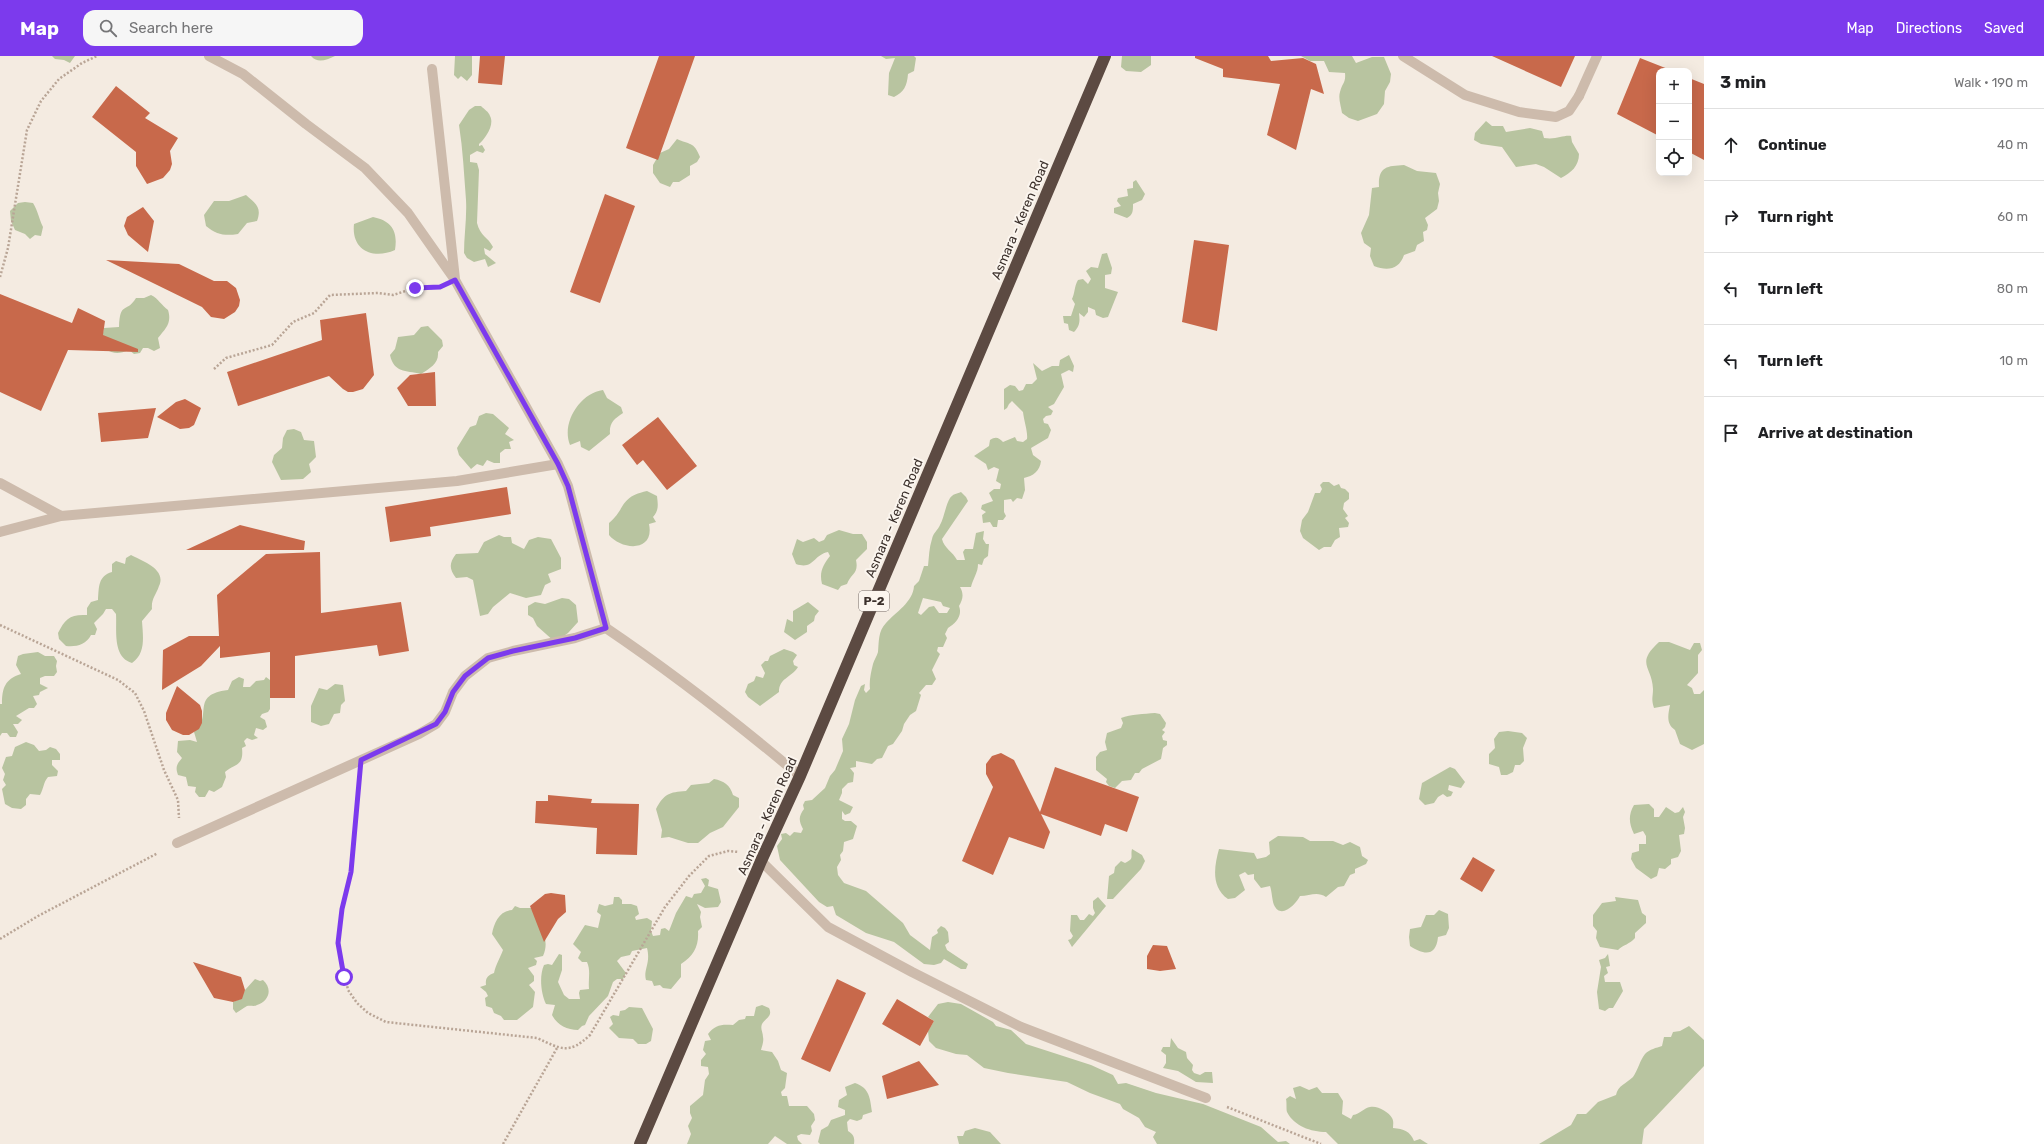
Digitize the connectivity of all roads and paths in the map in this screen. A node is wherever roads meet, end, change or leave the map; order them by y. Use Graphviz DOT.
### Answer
graph roads {
  1 [pos="97,56"];
  2 [pos="209,56"];
  3 [pos="1105,56"];
  4 [pos="1403,56"];
  5 [pos="1597,56"];
  6 [pos="432,69"];
  7 [pos="0,277"];
  8 [pos="455,280"];
  9 [pos="214,369"];
  10 [pos="558,464"];
  11 [pos="0,483"];
  12 [pos="61,516"];
  13 [pos="0,532"];
  14 [pos="0,625"];
  15 [pos="606,628"];
  16 [pos="361,760"];
  17 [pos="800,776"];
  18 [pos="177,843"];
  19 [pos="761,861"];
  20 [pos="0,939"];
  21 [pos="558,1048"];
  22 [pos="1206,1098"];
  23 [pos="503,1144"];
  24 [pos="640,1144"];
  25 [pos="1321,1144"];
  1 -- 7 [label="path"];
  2 -- 8 [label="street"];
  3 -- 17 [label="highway, Asmara - Keren Road / P-2"];
  4 -- 5 [label="street"];
  6 -- 8 [label="street"];
  8 -- 9 [label="path"];
  8 -- 10 [label="street"];
  10 -- 12 [label="street"];
  10 -- 15 [label="street"];
  11 -- 12 [label="street"];
  12 -- 13 [label="street"];
  14 -- 18 [label="path"];
  15 -- 16 [label="street"];
  15 -- 17 [label="street"];
  16 -- 18 [label="street"];
  16 -- 21 [label="path"];
  17 -- 19 [label="highway, Asmara - Keren Road / P-2"];
  18 -- 20 [label="path"];
  19 -- 21 [label="path"];
  19 -- 22 [label="street"];
  19 -- 24 [label="highway, Asmara - Keren Road / P-2"];
  21 -- 23 [label="path"];
  22 -- 25 [label="path"];
}
